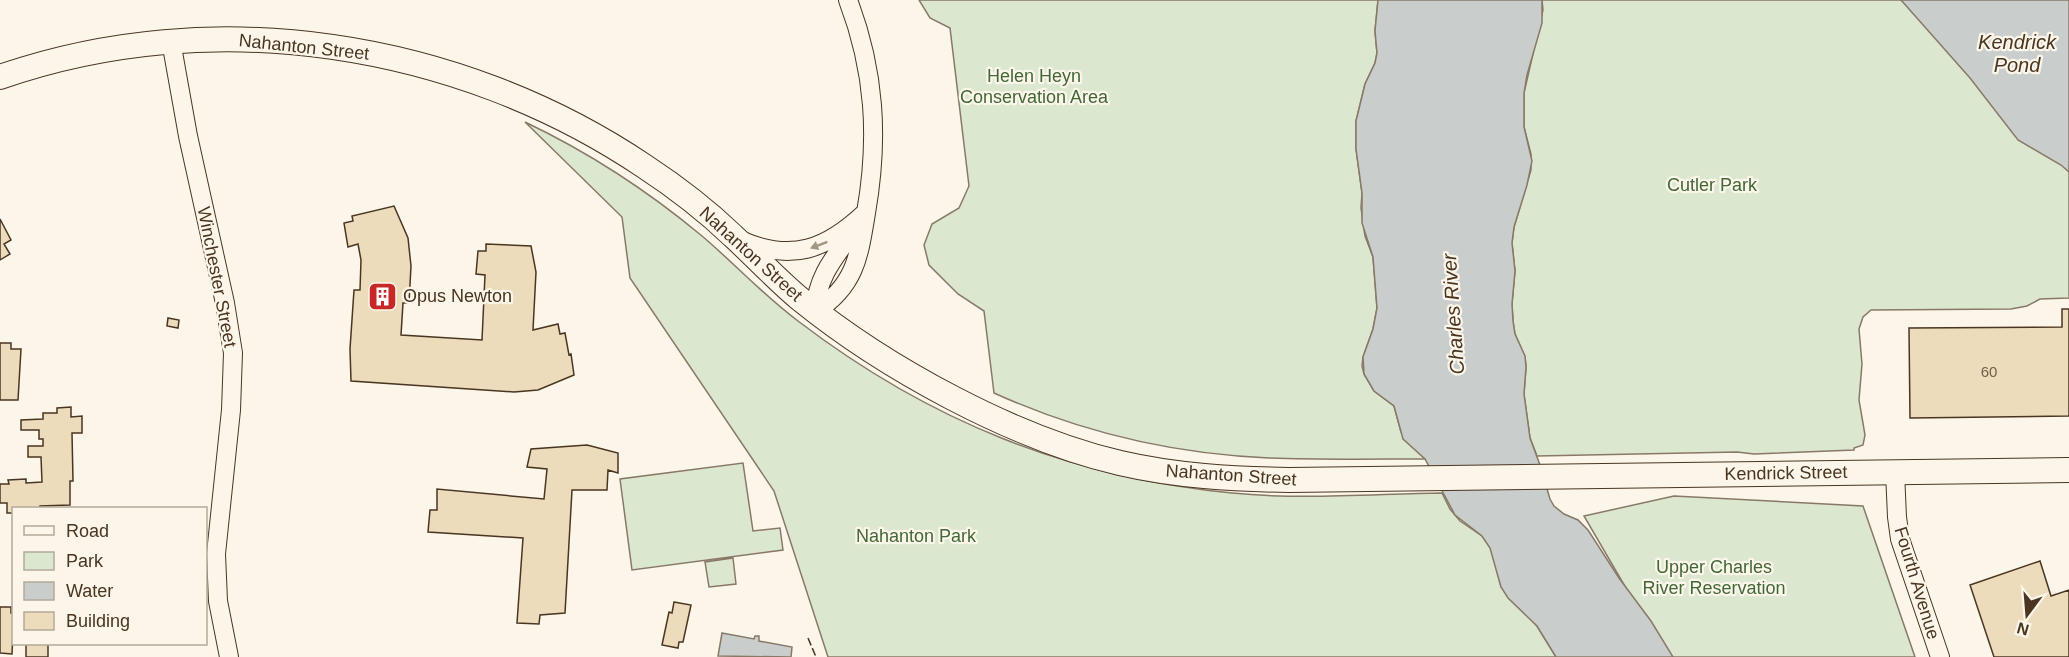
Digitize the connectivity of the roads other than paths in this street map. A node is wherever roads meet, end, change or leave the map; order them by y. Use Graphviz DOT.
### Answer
graph roads {
  1 [pos="848,0"];
  2 [pos="171,41"];
  3 [pos="0,76"];
  4 [pos="866,213"];
  5 [pos="736,238"];
  6 [pos="816,311"];
  7 [pos="2069,470"];
  8 [pos="1894,472"];
  9 [pos="1503,476"];
  10 [pos="229,657"];
  11 [pos="1940,657"];
  1 -- 4 [label="street"];
  2 -- 3 [label="main road, Nahanton Street"];
  2 -- 5 [label="main road, Nahanton Street"];
  2 -- 10 [label="street, Winchester Street"];
  4 -- 5 [label="street, one-way"];
  4 -- 6 [label="street"];
  5 -- 6 [label="main road, Nahanton Street"];
  6 -- 9 [label="main road, Nahanton Street"];
  7 -- 8 [label="main road, Kendrick Street"];
  8 -- 9 [label="main road, Kendrick Street"];
  8 -- 11 [label="street, Fourth Avenue"];
}
